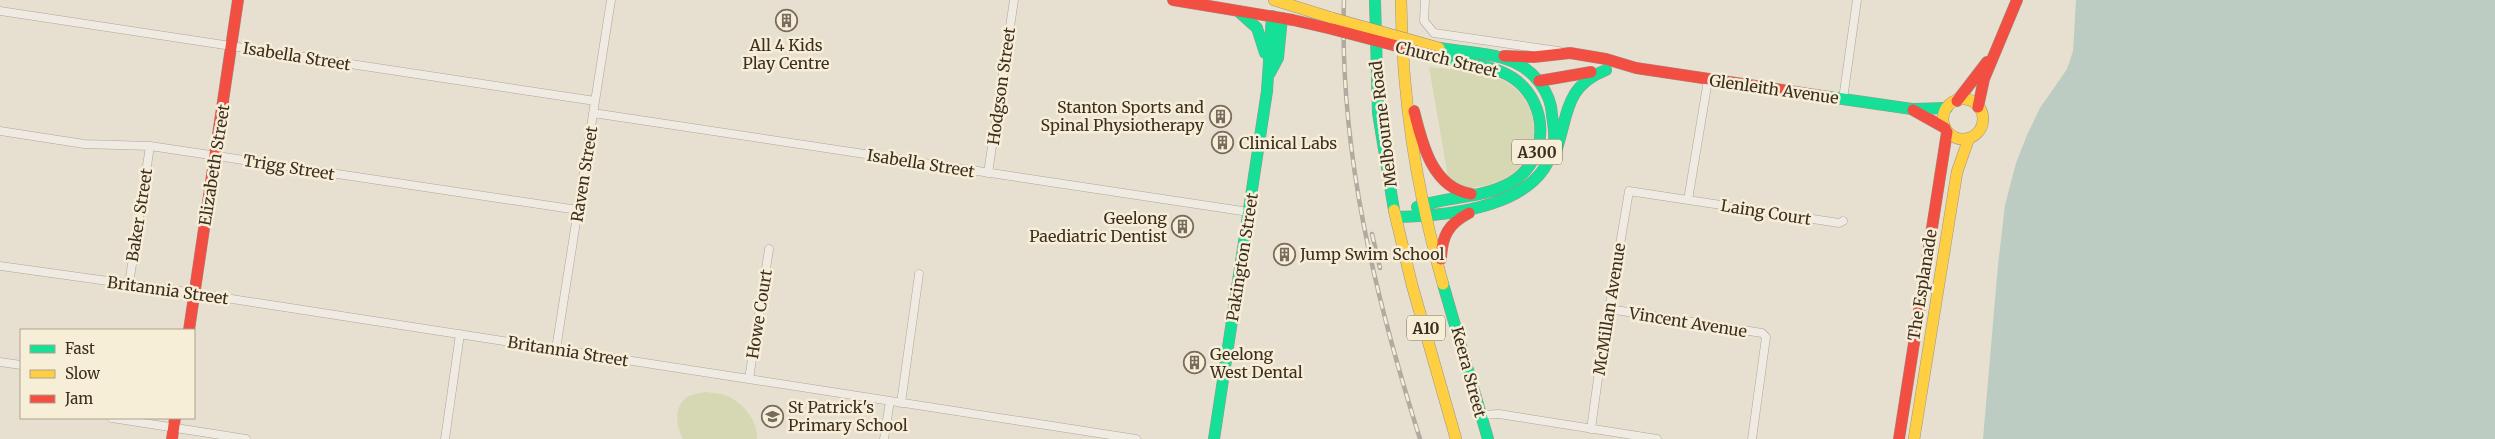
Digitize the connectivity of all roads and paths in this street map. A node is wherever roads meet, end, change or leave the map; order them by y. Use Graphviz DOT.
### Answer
graph roads {
  1 [pos="238,0"];
  2 [pos="611,0"];
  3 [pos="1014,0"];
  4 [pos="1173,0"];
  5 [pos="1375,0"];
  6 [pos="1401,0"];
  7 [pos="1425,0"];
  8 [pos="1857,0"];
  9 [pos="2017,0"];
  10 [pos="1278,1"];
  11 [pos="1236,10"];
  12 [pos="0,11"];
  13 [pos="1277,17"];
  14 [pos="1332,24"];
  15 [pos="231,46"];
  16 [pos="1439,53"];
  17 [pos="1570,53"];
  18 [pos="1472,54"];
  19 [pos="1992,57"];
  20 [pos="1636,68"];
  21 [pos="1403,70"];
  22 [pos="1606,70"];
  23 [pos="1269,74"];
  24 [pos="1575,74"];
  25 [pos="1516,79"];
  26 [pos="1708,80"];
  27 [pos="1539,81"];
  28 [pos="1573,94"];
  29 [pos="1843,99"];
  30 [pos="1957,100"];
  31 [pos="595,102"];
  32 [pos="1978,107"];
  33 [pos="1947,108"];
  34 [pos="1912,109"];
  35 [pos="594,113"];
  36 [pos="1946,130"];
  37 [pos="0,131"];
  38 [pos="1969,138"];
  39 [pos="150,146"];
  40 [pos="216,156"];
  41 [pos="988,173"];
  42 [pos="1536,179"];
  43 [pos="1629,190"];
  44 [pos="1474,194"];
  45 [pos="1688,200"];
  46 [pos="1423,204"];
  47 [pos="1492,204"];
  48 [pos="578,210"];
  49 [pos="1248,212"];
  50 [pos="1396,217"];
  51 [pos="1426,217"];
  52 [pos="1843,221"];
  53 [pos="769,249"];
  54 [pos="0,266"];
  55 [pos="919,274"];
  56 [pos="1442,274"];
  57 [pos="129,284"];
  58 [pos="194,294"];
  59 [pos="1609,309"];
  60 [pos="188,329"];
  61 [pos="460,334"];
  62 [pos="556,349"];
  63 [pos="0,362"];
  64 [pos="20,365"];
  65 [pos="748,379"];
  66 [pos="890,402"];
  67 [pos="901,403"];
  68 [pos="1481,415"];
  69 [pos="118,419"];
  70 [pos="173,428"];
  71 [pos="1591,429"];
  72 [pos="246,439"];
  73 [pos="444,439"];
  74 [pos="884,439"];
  75 [pos="1136,439"];
  76 [pos="1214,439"];
  77 [pos="1456,439"];
  78 [pos="1488,439"];
  79 [pos="1657,439"];
  80 [pos="1752,439"];
  81 [pos="1899,439"];
  82 [pos="1914,439"];
  1 -- 15 [label="main road, Elizabeth Street"];
  2 -- 31 [label="street, Raven Street"];
  3 -- 41 [label="street, Hodgson Street"];
  4 -- 11 [label="main road, Church Street / A300"];
  5 -- 50 [label="main road, Melbourne Road / A10"];
  6 -- 21 [label="main road, Melbourne Road / A10"];
  7 -- 17 [label="street, Glenleith Avenue"];
  8 -- 29 [label="street"];
  9 -- 19 [label="main road"];
  10 -- 13 [label="main road, Pakington Street"];
  10 -- 14 [label="main road, Church Street / A300"];
  11 -- 13 [label="main road, Church Street / A300"];
  11 -- 23 [label="main road"];
  12 -- 15 [label="street, Isabella Street"];
  13 -- 14 [label="main road, Church Street / A300"];
  13 -- 23 [label="main road, Pakington Street"];
  14 -- 16 [label="main road, Church Street / A300, bridge"];
  15 -- 31 [label="street, Isabella Street"];
  15 -- 40 [label="main road, Elizabeth Street"];
  16 -- 18 [label="main road, Church Street / A300"];
  16 -- 25 [label="main road, Church Street / A300"];
  17 -- 18 [label="main road, Glenleith Avenue"];
  17 -- 20 [label="main road, Glenleith Avenue"];
  17 -- 24 [label="main road"];
  18 -- 27 [label="main road, Church Street / A300"];
  19 -- 30 [label="main road"];
  19 -- 32 [label="main road"];
  20 -- 22 [label="main road, Glenleith Avenue"];
  20 -- 26 [label="main road, Glenleith Avenue"];
  21 -- 44 [label="main road"];
  21 -- 46 [label="main road, Melbourne Road / A10"];
  22 -- 24 [label="main road, Glenleith Avenue"];
  22 -- 28 [label="main road"];
  23 -- 49 [label="main road, Pakington Street"];
  24 -- 27 [label="main road, Glenleith Avenue"];
  24 -- 28 [label="main road"];
  25 -- 27 [label="main road, Glenleith Avenue"];
  25 -- 44 [label="main road, Church Street / A300"];
  26 -- 29 [label="main road, Glenleith Avenue"];
  26 -- 45 [label="street"];
  27 -- 42 [label="main road, Church Street / A300"];
  28 -- 42 [label="main road"];
  29 -- 34 [label="main road, Glenleith Avenue"];
  30 -- 32 [label="main road"];
  30 -- 33 [label="main road"];
  31 -- 35 [label="street, Raven Street"];
  32 -- 38 [label="main road"];
  33 -- 34 [label="main road, Glenleith Avenue"];
  33 -- 36 [label="main road"];
  34 -- 36 [label="main road, Glenleith Avenue"];
  35 -- 41 [label="street, Isabella Street"];
  35 -- 48 [label="street, Raven Street"];
  36 -- 38 [label="main road"];
  36 -- 81 [label="main road, The Esplanade"];
  37 -- 39 [label="street, Trigg Street"];
  38 -- 82 [label="main road, The Esplanade"];
  39 -- 40 [label="street, Trigg Street"];
  39 -- 57 [label="street, Baker Street"];
  40 -- 48 [label="street, Trigg Street"];
  40 -- 58 [label="main road, Elizabeth Street"];
  41 -- 49 [label="street, Isabella Street"];
  42 -- 47 [label="main road, Church Street / A300"];
  43 -- 45 [label="street, Laing Court"];
  43 -- 59 [label="street, McMillan Avenue"];
  44 -- 46 [label="main road, Church Street / A300"];
  45 -- 52 [label="street, Laing Court"];
  46 -- 50 [label="main road, Church Street / A300"];
  46 -- 51 [label="main road, Melbourne Road / A10"];
  47 -- 51 [label="main road, Church Street / A300"];
  47 -- 56 [label="main road"];
  48 -- 62 [label="street, Raven Street"];
  49 -- 76 [label="main road, Pakington Street"];
  50 -- 51 [label="main road, Church Street / A300"];
  50 -- 77 [label="main road, Keera Street / A10"];
  51 -- 56 [label="main road, Keera Street / A10"];
  53 -- 65 [label="street, Howe Court"];
  54 -- 57 [label="street, Britannia Street"];
  55 -- 67 [label="street"];
  56 -- 68 [label="main road, Keera Street / A10"];
  57 -- 58 [label="street, Britannia Street"];
  58 -- 60 [label="main road, Elizabeth Street"];
  58 -- 61 [label="street, Britannia Street"];
  59 -- 71 [label="street, McMillan Avenue"];
  59 -- 80 [label="street, Vincent Avenue"];
  61 -- 62 [label="street, Britannia Street"];
  61 -- 73 [label="street"];
  62 -- 65 [label="street, Britannia Street"];
  63 -- 64 [label="street"];
  65 -- 66 [label="street, Britannia Street"];
  66 -- 67 [label="street, Britannia Street"];
  66 -- 74 [label="street"];
  67 -- 75 [label="street, Britannia Street"];
  68 -- 71 [label="street"];
  68 -- 78 [label="main road, Keera Street / A10"];
  69 -- 70 [label="street"];
  70 -- 72 [label="street"];
  71 -- 79 [label="street"];
}
